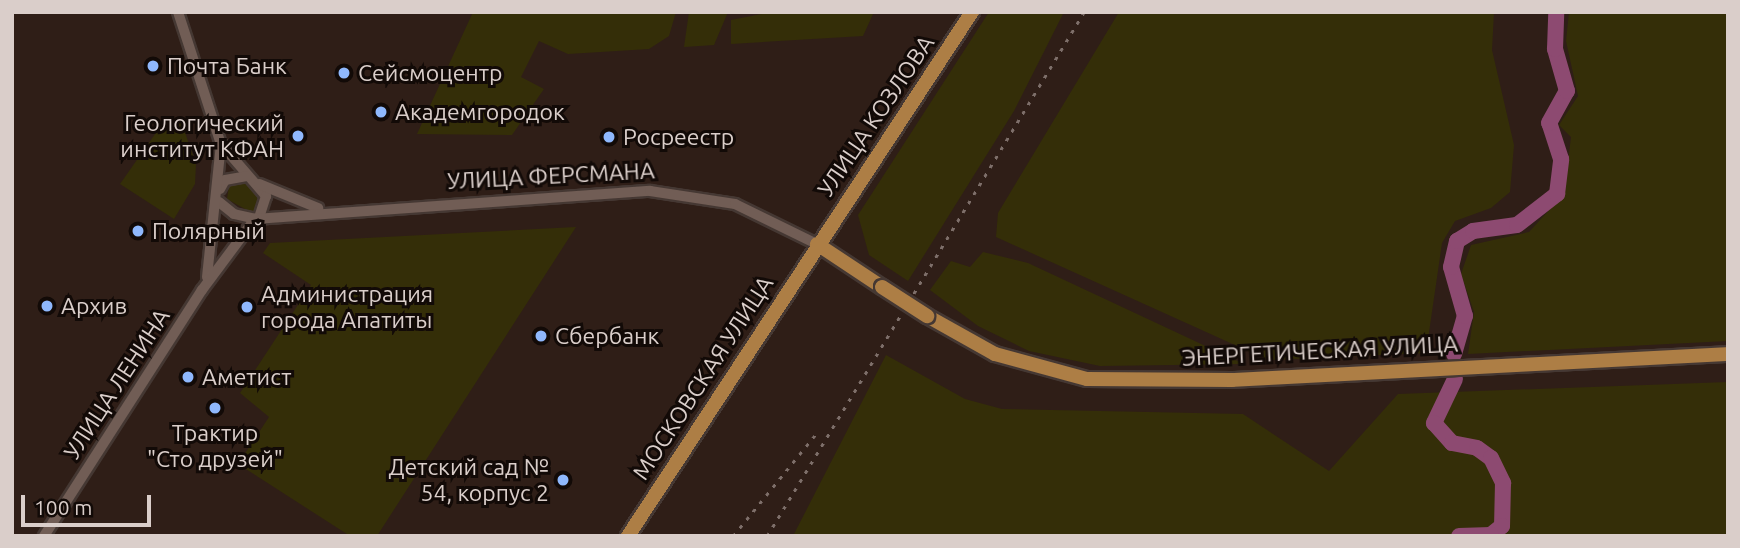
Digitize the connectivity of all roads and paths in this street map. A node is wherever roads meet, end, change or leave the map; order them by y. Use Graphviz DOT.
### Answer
graph roads {
  1 [pos="178,12"];
  2 [pos="972,12"];
  3 [pos="221,144"];
  4 [pos="247,176"];
  5 [pos="259,184"];
  6 [pos="219,196"];
  7 [pos="324,210"];
  8 [pos="257,218"];
  9 [pos="817,244"];
  10 [pos="882,287"];
  11 [pos="202,290"];
  12 [pos="1728,354"];
  13 [pos="44,536"];
  14 [pos="628,536"];
  1 -- 3 [label="street"];
  2 -- 9 [label="main road, УЛИЦА КОЗЛОВА"];
  3 -- 4 [label="street"];
  3 -- 6 [label="street"];
  4 -- 5 [label="street"];
  4 -- 6 [label="street"];
  5 -- 7 [label="street, УЛИЦА ФЕРСМАНА"];
  5 -- 8 [label="street"];
  6 -- 8 [label="street"];
  6 -- 11 [label="street, УЛИЦА ЛЕНИНА"];
  7 -- 8 [label="street, УЛИЦА ФЕРСМАНА"];
  7 -- 9 [label="street, УЛИЦА ФЕРСМАНА"];
  8 -- 11 [label="street, УЛИЦА ЛЕНИНА"];
  9 -- 10 [label="main road, УЛИЦА ФЕРСМАНА"];
  9 -- 14 [label="main road, МОСКОВСКАЯ УЛИЦА"];
  10 -- 12 [label="main road, ЭНЕРГЕТИЧЕСКАЯ УЛИЦА, bridge"];
  11 -- 13 [label="street, УЛИЦА ЛЕНИНА"];
}
